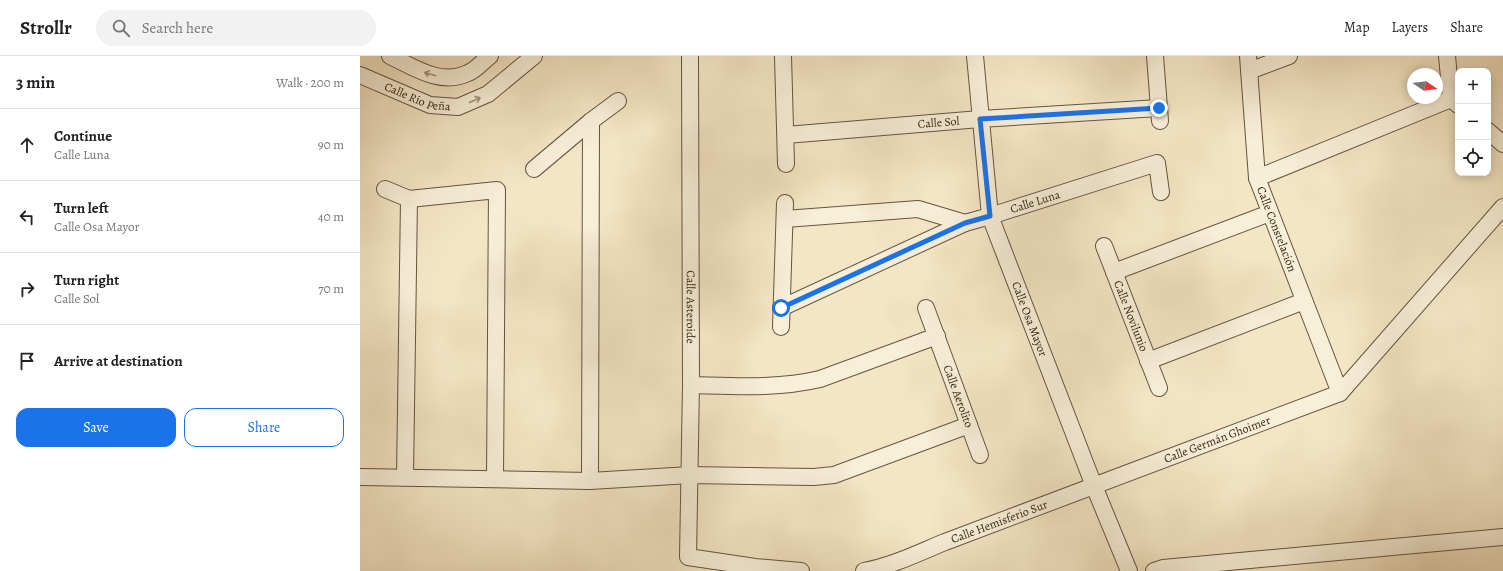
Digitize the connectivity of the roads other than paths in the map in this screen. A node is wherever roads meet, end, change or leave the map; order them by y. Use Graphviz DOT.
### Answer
graph roads {
  1 [pos="390,56"];
  2 [pos="490,56"];
  3 [pos="534,56"];
  4 [pos="690,56"];
  5 [pos="783,56"];
  6 [pos="975,56"];
  7 [pos="1155,56"];
  8 [pos="1289,56"];
  9 [pos="1447,56"];
  10 [pos="1248,63"];
  11 [pos="360,74"];
  12 [pos="618,101"];
  13 [pos="1455,102"];
  14 [pos="980,119"];
  15 [pos="591,121"];
  16 [pos="1491,134"];
  17 [pos="786,135"];
  18 [pos="1503,144"];
  19 [pos="786,164"];
  20 [pos="534,169"];
  21 [pos="1257,178"];
  22 [pos="385,189"];
  23 [pos="1161,192"];
  24 [pos="409,199"];
  25 [pos="785,203"];
  26 [pos="1503,207"];
  27 [pos="1270,213"];
  28 [pos="990,216"];
  29 [pos="785,219"];
  30 [pos="965,223"];
  31 [pos="1104,246"];
  32 [pos="1114,272"];
  33 [pos="1304,301"];
  34 [pos="781,308"];
  35 [pos="926,308"];
  36 [pos="781,327"];
  37 [pos="937,336"];
  38 [pos="1148,361"];
  39 [pos="691,385"];
  40 [pos="1159,388"];
  41 [pos="1340,394"];
  42 [pos="969,425"];
  43 [pos="980,455"];
  44 [pos="690,475"];
  45 [pos="360,477"];
  46 [pos="405,477"];
  47 [pos="495,479"];
  48 [pos="590,481"];
  49 [pos="1094,486"];
  50 [pos="1503,537"];
  51 [pos="904,565"];
  52 [pos="801,571"];
  53 [pos="864,571"];
  54 [pos="1129,571"];
  55 [pos="1154,571"];
  2 -- 1 [label="street, Calle Río Peña, one-way"];
  11 -- 3 [label="street, Calle Río Peña, one-way"];
  4 -- 39 [label="street, Calle Asteroide"];
  5 -- 17 [label="street"];
  6 -- 14 [label="street, Calle Osa Mayor"];
  7 -- 14 [label="street, Calle Sol"];
  8 -- 10 [label="street"];
  9 -- 13 [label="street"];
  10 -- 21 [label="street, Calle Constelación"];
  12 -- 15 [label="street"];
  13 -- 21 [label="street"];
  14 -- 17 [label="street, Calle Sol"];
  14 -- 28 [label="street, Calle Osa Mayor"];
  15 -- 20 [label="street"];
  15 -- 48 [label="street"];
  16 -- 18 [label="street"];
  17 -- 19 [label="street"];
  21 -- 27 [label="street, Calle Constelación"];
  22 -- 24 [label="street"];
  23 -- 28 [label="street, Calle Luna"];
  24 -- 46 [label="street"];
  24 -- 47 [label="street"];
  25 -- 29 [label="street"];
  26 -- 41 [label="street"];
  27 -- 32 [label="street, Calle Novilunio"];
  27 -- 33 [label="street, Calle Constelación"];
  28 -- 30 [label="street, Calle Luna"];
  28 -- 49 [label="street, Calle Osa Mayor"];
  29 -- 30 [label="street"];
  29 -- 34 [label="street"];
  30 -- 34 [label="street, Calle Luna"];
  31 -- 32 [label="street"];
  32 -- 38 [label="street, Calle Novilunio"];
  33 -- 38 [label="street, Calle Novilunio"];
  33 -- 41 [label="street, Calle Constelación"];
  34 -- 36 [label="street"];
  35 -- 37 [label="street, Calle Aerolito"];
  37 -- 39 [label="street"];
  37 -- 42 [label="street, Calle Aerolito"];
  38 -- 40 [label="street"];
  39 -- 44 [label="street, Calle Asteroide"];
  41 -- 49 [label="street, Calle Germán Ghoimer"];
  42 -- 43 [label="street"];
  42 -- 44 [label="street, Calle Aerolito"];
  44 -- 48 [label="street, Calle Aerolito"];
  44 -- 52 [label="street, Calle Asteroide"];
  45 -- 46 [label="street, Calle Aerolito"];
  46 -- 47 [label="street, Calle Aerolito"];
  47 -- 48 [label="street, Calle Aerolito"];
  49 -- 51 [label="street, Calle Hemisferio Sur"];
  49 -- 54 [label="street, Calle Osa Mayor"];
  50 -- 55 [label="street"];
  51 -- 53 [label="street, Calle Hemisferio Sur"];
}
